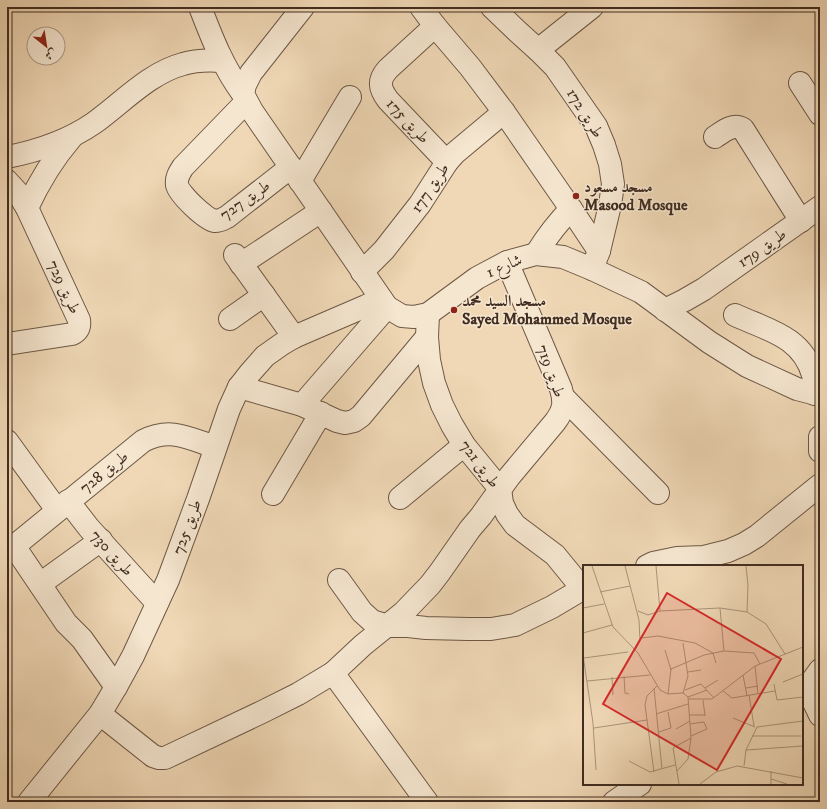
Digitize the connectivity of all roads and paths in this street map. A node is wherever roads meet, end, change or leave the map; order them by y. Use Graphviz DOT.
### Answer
graph roads {
  1 [pos="200,7"];
  2 [pos="303,7"];
  3 [pos="421,7"];
  4 [pos="492,7"];
  5 [pos="592,7"];
  6 [pos="435,26"];
  7 [pos="538,50"];
  8 [pos="222,61"];
  9 [pos="800,83"];
  10 [pos="350,97"];
  11 [pos="244,98"];
  12 [pos="504,112"];
  13 [pos="820,114"];
  14 [pos="73,136"];
  15 [pos="715,136"];
  16 [pos="7,157"];
  17 [pos="447,162"];
  18 [pos="295,174"];
  19 [pos="7,181"];
  20 [pos="820,207"];
  21 [pos="27,208"];
  22 [pos="571,209"];
  23 [pos="321,211"];
  24 [pos="801,221"];
  25 [pos="536,254"];
  26 [pos="596,260"];
  27 [pos="507,262"];
  28 [pos="362,272"];
  29 [pos="704,289"];
  30 [pos="264,295"];
  31 [pos="384,303"];
  32 [pos="665,310"];
  33 [pos="428,314"];
  34 [pos="735,315"];
  35 [pos="230,320"];
  36 [pos="694,331"];
  37 [pos="294,337"];
  38 [pos="427,337"];
  39 [pos="7,344"];
  40 [pos="239,388"];
  41 [pos="818,394"];
  42 [pos="564,398"];
  43 [pos="312,409"];
  44 [pos="820,437"];
  45 [pos="7,441"];
  46 [pos="464,445"];
  47 [pos="216,447"];
  48 [pos="820,451"];
  49 [pos="820,485"];
  50 [pos="500,489"];
  51 [pos="658,493"];
  52 [pos="273,494"];
  53 [pos="400,498"];
  54 [pos="63,506"];
  55 [pos="101,540"];
  56 [pos="10,549"];
  57 [pos="649,565"];
  58 [pos="339,580"];
  59 [pos="40,584"];
  60 [pos="583,588"];
  61 [pos="157,603"];
  62 [pos="388,626"];
  63 [pos="820,670"];
  64 [pos="333,673"];
  65 [pos="116,688"];
  66 [pos="804,689"];
  67 [pos="100,714"];
  68 [pos="820,715"];
  69 [pos="639,785"];
  70 [pos="30,802"];
  71 [pos="427,802"];
  72 [pos="614,802"];
  1 -- 8 [label="street, شارع 1"];
  2 -- 11 [label="street"];
  3 -- 6 [label="street"];
  4 -- 7 [label="street, طريق 172"];
  5 -- 7 [label="street"];
  6 -- 12 [label="street"];
  6 -- 17 [label="street, طريق 175"];
  7 -- 26 [label="street, طريق 172"];
  8 -- 11 [label="street, شارع 1"];
  8 -- 14 [label="street"];
  9 -- 13 [label="street"];
  10 -- 18 [label="street"];
  11 -- 18 [label="street, شارع 1"];
  11 -- 18 [label="street, طريق 727"];
  12 -- 17 [label="street, طريق 177"];
  12 -- 22 [label="street"];
  14 -- 16 [label="street"];
  14 -- 21 [label="street"];
  15 -- 24 [label="street"];
  17 -- 28 [label="street, طريق 177"];
  18 -- 23 [label="street, شارع 1"];
  19 -- 21 [label="street, طريق 729"];
  20 -- 24 [label="street, طريق 179"];
  21 -- 39 [label="street, طريق 729"];
  22 -- 25 [label="street"];
  22 -- 26 [label="street"];
  23 -- 28 [label="street, شارع 1"];
  23 -- 30 [label="street"];
  24 -- 29 [label="street, طريق 179"];
  25 -- 26 [label="street, شارع 1"];
  25 -- 27 [label="street, شارع 1"];
  26 -- 32 [label="street, شارع 1"];
  27 -- 33 [label="street, شارع 1"];
  27 -- 42 [label="street, طريق 719"];
  28 -- 31 [label="street, شارع 1"];
  29 -- 32 [label="street, طريق 179"];
  29 -- 36 [label="street"];
  30 -- 35 [label="street"];
  30 -- 37 [label="street"];
  31 -- 33 [label="street, شارع 1"];
  31 -- 37 [label="street, طريق 725"];
  31 -- 43 [label="street"];
  32 -- 36 [label="street, شارع 1"];
  33 -- 38 [label="street, طريق 721"];
  34 -- 41 [label="street"];
  36 -- 41 [label="street, شارع 1"];
  37 -- 40 [label="street, طريق 725"];
  38 -- 43 [label="street"];
  38 -- 46 [label="street, طريق 721"];
  40 -- 43 [label="street"];
  40 -- 47 [label="street, طريق 725"];
  42 -- 50 [label="street, طريق 719"];
  42 -- 51 [label="street"];
  43 -- 52 [label="street"];
  44 -- 48 [label="street"];
  45 -- 54 [label="street, طريق 730"];
  46 -- 50 [label="street, طريق 721"];
  46 -- 53 [label="street"];
  47 -- 54 [label="street, طريق 728"];
  47 -- 61 [label="street, طريق 725"];
  49 -- 57 [label="street"];
  50 -- 60 [label="street, طريق 721"];
  50 -- 62 [label="street, طريق 719"];
  54 -- 55 [label="street, طريق 730"];
  54 -- 56 [label="street, طريق 728"];
  55 -- 59 [label="street"];
  55 -- 61 [label="street, طريق 730"];
  56 -- 59 [label="street"];
  58 -- 62 [label="street"];
  59 -- 65 [label="street"];
  60 -- 62 [label="street"];
  61 -- 65 [label="street, طريق 725"];
  62 -- 64 [label="street, طريق 719"];
  63 -- 66 [label="street"];
  64 -- 67 [label="street, طريق 719"];
  64 -- 71 [label="street"];
  65 -- 67 [label="street, طريق 725"];
  66 -- 68 [label="street"];
  67 -- 70 [label="street, طريق 725"];
  69 -- 72 [label="street"];
}
